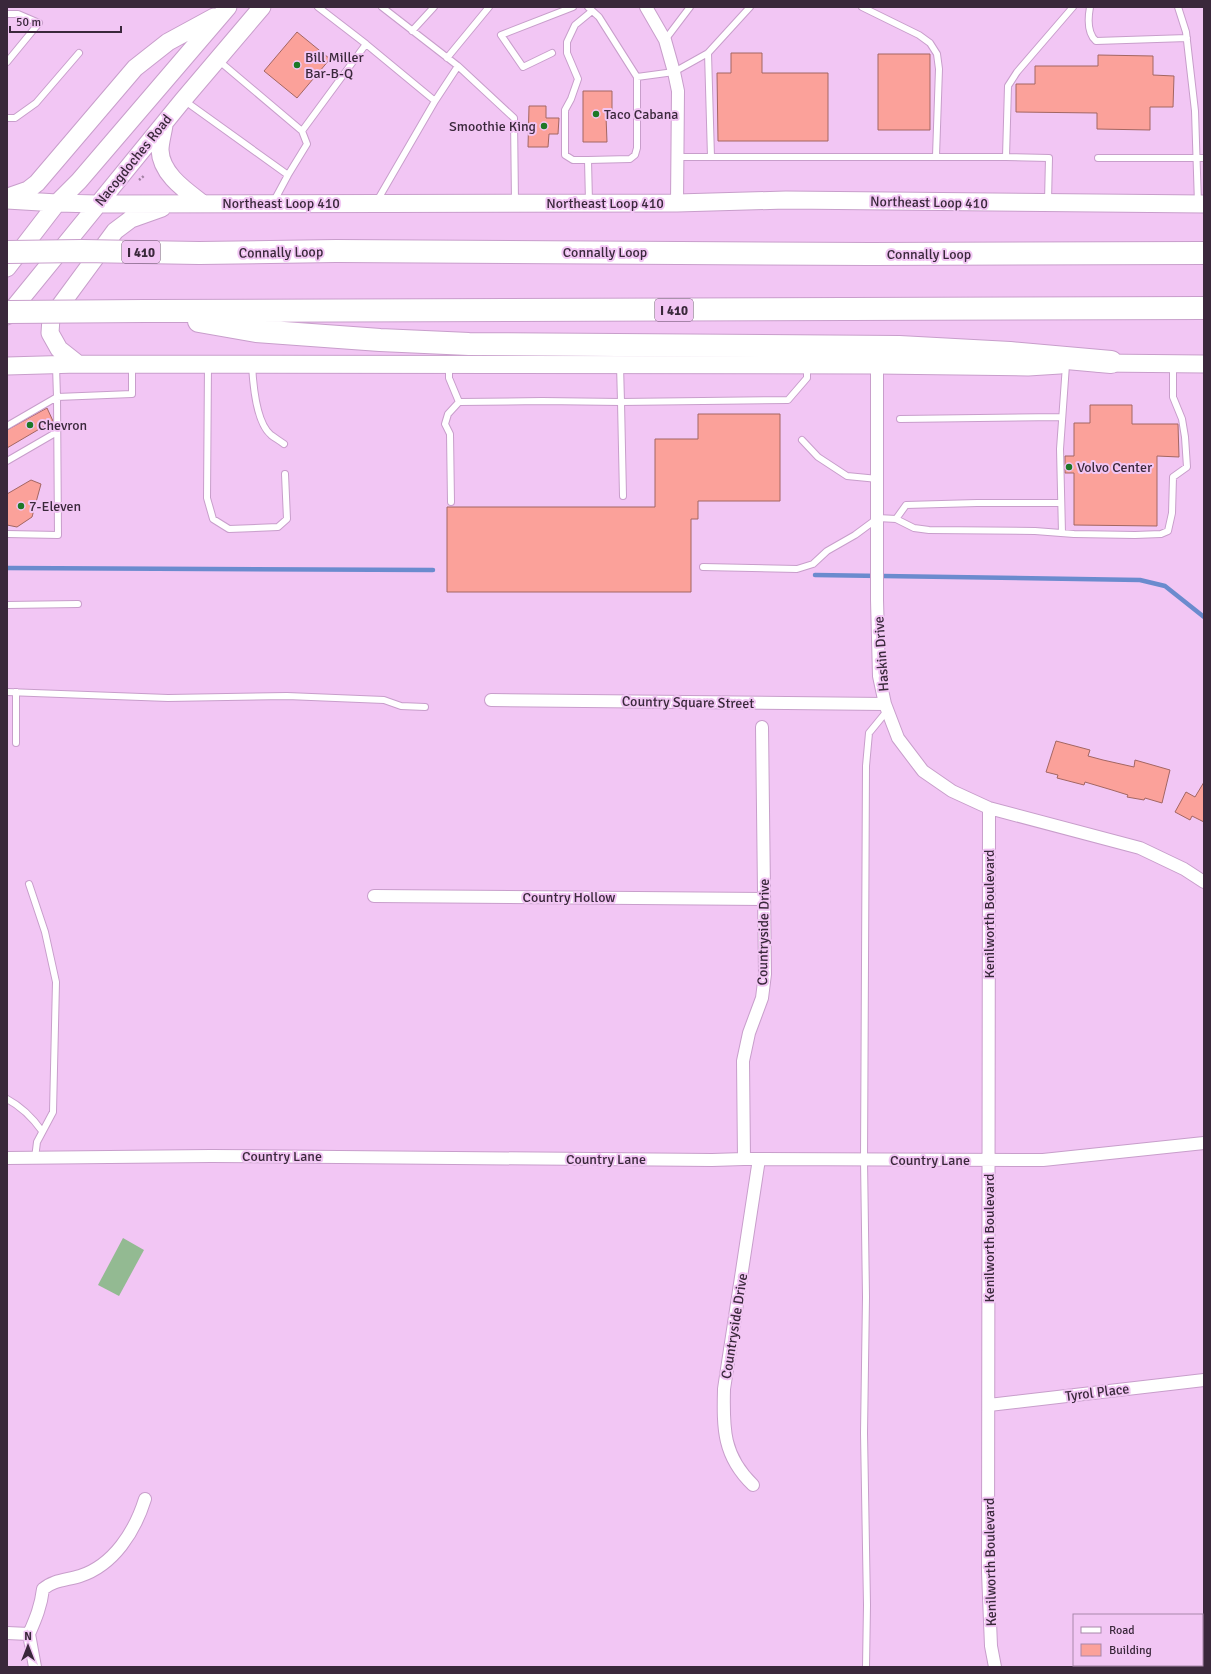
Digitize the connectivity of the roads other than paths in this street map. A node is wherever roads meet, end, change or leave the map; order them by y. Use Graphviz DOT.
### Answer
graph roads {
  1 [pos="262,7"];
  2 [pos="318,7"];
  3 [pos="382,7"];
  4 [pos="434,7"];
  5 [pos="489,7"];
  6 [pos="573,7"];
  7 [pos="646,7"];
  8 [pos="690,7"];
  9 [pos="750,7"];
  10 [pos="862,7"];
  11 [pos="1073,7"];
  12 [pos="1090,7"];
  13 [pos="1178,7"];
  14 [pos="590,9"];
  15 [pos="225,10"];
  16 [pos="7,14"];
  17 [pos="412,31"];
  18 [pos="1187,38"];
  19 [pos="665,40"];
  20 [pos="366,44"];
  21 [pos="79,53"];
  22 [pos="552,53"];
  23 [pos="708,53"];
  24 [pos="447,58"];
  25 [pos="216,60"];
  26 [pos="7,62"];
  27 [pos="458,66"];
  28 [pos="674,72"];
  29 [pos="637,77"];
  30 [pos="183,100"];
  31 [pos="434,101"];
  32 [pos="7,118"];
  33 [pos="164,123"];
  34 [pos="302,131"];
  35 [pos="936,156"];
  36 [pos="678,157"];
  37 [pos="711,157"];
  38 [pos="1006,157"];
  39 [pos="1098,158"];
  40 [pos="1196,158"];
  41 [pos="1204,158"];
  42 [pos="588,160"];
  43 [pos="288,175"];
  44 [pos="7,199"];
  45 [pos="376,202"];
  46 [pos="57,203"];
  47 [pos="202,203"];
  48 [pos="273,203"];
  49 [pos="515,203"];
  50 [pos="589,203"];
  51 [pos="677,203"];
  52 [pos="1048,203"];
  53 [pos="97,204"];
  54 [pos="174,204"];
  55 [pos="1201,204"];
  56 [pos="7,244"];
  57 [pos="82,250"];
  58 [pos="7,252"];
  59 [pos="1204,253"];
  60 [pos="7,268"];
  61 [pos="1204,308"];
  62 [pos="145,311"];
  63 [pos="7,312"];
  64 [pos="7,316"];
  65 [pos="1111,362"];
  66 [pos="1173,363"];
  67 [pos="56,364"];
  68 [pos="78,364"];
  69 [pos="132,364"];
  70 [pos="1204,364"];
  71 [pos="208,365"];
  72 [pos="252,365"];
  73 [pos="448,365"];
  74 [pos="620,365"];
  75 [pos="807,365"];
  76 [pos="877,365"];
  77 [pos="1066,365"];
  78 [pos="7,366"];
  79 [pos="57,397"];
  80 [pos="459,402"];
  81 [pos="621,402"];
  82 [pos="1061,417"];
  83 [pos="900,419"];
  84 [pos="7,426"];
  85 [pos="57,432"];
  86 [pos="802,440"];
  87 [pos="284,444"];
  88 [pos="7,461"];
  89 [pos="285,474"];
  90 [pos="878,479"];
  91 [pos="623,496"];
  92 [pos="451,502"];
  93 [pos="1061,503"];
  94 [pos="878,518"];
  95 [pos="896,519"];
  96 [pos="1062,533"];
  97 [pos="7,534"];
  98 [pos="703,567"];
  99 [pos="78,604"];
  100 [pos="7,605"];
  101 [pos="7,692"];
  102 [pos="16,692"];
  103 [pos="491,700"];
  104 [pos="425,707"];
  105 [pos="886,707"];
  106 [pos="762,727"];
  107 [pos="16,743"];
  108 [pos="989,808"];
  109 [pos="1204,882"];
  110 [pos="28,884"];
  111 [pos="374,896"];
  112 [pos="764,899"];
  113 [pos="7,1099"];
  114 [pos="42,1130"];
  115 [pos="1204,1143"];
  116 [pos="7,1158"];
  117 [pos="35,1158"];
  118 [pos="744,1159"];
  119 [pos="759,1159"];
  120 [pos="864,1160"];
  121 [pos="989,1160"];
  122 [pos="1204,1380"];
  123 [pos="989,1405"];
  124 [pos="753,1486"];
  125 [pos="145,1499"];
  126 [pos="7,1633"];
  127 [pos="29,1634"];
  128 [pos="35,1667"];
  129 [pos="866,1667"];
  130 [pos="995,1667"];
  1 -- 25 [label="main road, Nacogdoches Road"];
  2 -- 20 [label="lane"];
  3 -- 17 [label="lane"];
  4 -- 17 [label="lane"];
  5 -- 24 [label="lane"];
  6 -- 22 [label="lane"];
  7 -- 19 [label="street"];
  8 -- 19 [label="lane"];
  9 -- 23 [label="lane"];
  10 -- 35 [label="lane"];
  11 -- 38 [label="lane"];
  12 -- 18 [label="lane"];
  13 -- 18 [label="lane"];
  14 -- 29 [label="lane"];
  14 -- 42 [label="lane"];
  15 -- 44 [label="main road"];
  15 -- 46 [label="main road, Nacogdoches Road"];
  16 -- 26 [label="lane"];
  17 -- 24 [label="lane"];
  18 -- 40 [label="lane"];
  19 -- 28 [label="street"];
  20 -- 31 [label="lane"];
  20 -- 34 [label="lane"];
  21 -- 32 [label="lane"];
  23 -- 28 [label="lane"];
  23 -- 37 [label="lane"];
  24 -- 27 [label="lane"];
  25 -- 30 [label="main road, Nacogdoches Road"];
  25 -- 34 [label="lane"];
  27 -- 31 [label="lane"];
  27 -- 49 [label="lane"];
  28 -- 29 [label="lane"];
  28 -- 36 [label="street"];
  29 -- 42 [label="lane"];
  30 -- 33 [label="main road, Nacogdoches Road"];
  30 -- 43 [label="lane"];
  31 -- 45 [label="lane"];
  33 -- 47 [label="main road"];
  33 -- 53 [label="main road, Nacogdoches Road"];
  34 -- 43 [label="lane"];
  35 -- 37 [label="lane"];
  35 -- 38 [label="lane"];
  36 -- 37 [label="lane"];
  36 -- 51 [label="street"];
  38 -- 52 [label="lane"];
  39 -- 40 [label="lane"];
  40 -- 41 [label="lane"];
  40 -- 55 [label="lane"];
  42 -- 50 [label="lane"];
  43 -- 48 [label="lane"];
  44 -- 46 [label="main road, Northeast Loop 410"];
  45 -- 48 [label="main road, Northeast Loop 410"];
  45 -- 49 [label="main road, Northeast Loop 410"];
  46 -- 53 [label="main road, Northeast Loop 410"];
  46 -- 60 [label="main road, Nacogdoches Road"];
  47 -- 48 [label="main road, Northeast Loop 410"];
  47 -- 54 [label="main road, Northeast Loop 410"];
  49 -- 50 [label="main road, Northeast Loop 410"];
  50 -- 51 [label="main road, Northeast Loop 410"];
  51 -- 52 [label="main road, Northeast Loop 410"];
  52 -- 55 [label="main road, Northeast Loop 410"];
  53 -- 54 [label="main road, Northeast Loop 410"];
  53 -- 64 [label="main road, Nacogdoches Road"];
  54 -- 68 [label="main road"];
  56 -- 57 [label="highway, bridge"];
  57 -- 58 [label="highway, Connally Loop / I 410, bridge"];
  57 -- 59 [label="highway, Connally Loop / I 410, bridge"];
  61 -- 62 [label="highway, I 410"];
  62 -- 63 [label="highway, I 410, bridge"];
  62 -- 65 [label="highway"];
  65 -- 66 [label="main road"];
  65 -- 77 [label="main road"];
  66 -- 70 [label="main road"];
  66 -- 96 [label="lane"];
  67 -- 68 [label="main road"];
  67 -- 78 [label="main road"];
  67 -- 79 [label="lane"];
  68 -- 69 [label="main road"];
  69 -- 71 [label="main road"];
  69 -- 79 [label="lane"];
  71 -- 72 [label="main road"];
  71 -- 89 [label="lane"];
  72 -- 73 [label="main road"];
  72 -- 87 [label="lane"];
  73 -- 74 [label="main road"];
  73 -- 80 [label="lane"];
  74 -- 75 [label="main road"];
  74 -- 81 [label="lane"];
  75 -- 76 [label="main road"];
  75 -- 81 [label="lane"];
  76 -- 77 [label="main road"];
  76 -- 90 [label="street, Haskin Drive"];
  77 -- 82 [label="lane"];
  79 -- 84 [label="lane"];
  79 -- 85 [label="lane"];
  80 -- 81 [label="lane"];
  80 -- 92 [label="lane"];
  81 -- 91 [label="lane"];
  82 -- 83 [label="lane"];
  82 -- 93 [label="lane"];
  85 -- 88 [label="lane"];
  85 -- 97 [label="lane"];
  86 -- 90 [label="lane"];
  90 -- 94 [label="street, Haskin Drive"];
  93 -- 95 [label="lane"];
  93 -- 96 [label="lane"];
  94 -- 95 [label="lane"];
  94 -- 98 [label="lane"];
  94 -- 105 [label="street, Haskin Drive"];
  95 -- 96 [label="lane"];
  99 -- 100 [label="lane"];
  101 -- 102 [label="lane"];
  102 -- 104 [label="lane"];
  102 -- 107 [label="lane"];
  103 -- 105 [label="street, Country Square Street"];
  105 -- 108 [label="street, Haskin Drive"];
  105 -- 120 [label="lane"];
  106 -- 112 [label="street, Countryside Drive"];
  108 -- 109 [label="street, Haskin Drive"];
  108 -- 121 [label="street, Kenilworth Boulevard"];
  110 -- 114 [label="lane"];
  111 -- 112 [label="street, Country Hollow"];
  112 -- 118 [label="street, Countryside Drive"];
  113 -- 114 [label="lane"];
  114 -- 117 [label="lane"];
  115 -- 121 [label="street, Country Lane"];
  116 -- 117 [label="street, Country Lane"];
  117 -- 118 [label="street, Country Lane"];
  118 -- 119 [label="street, Country Lane"];
  119 -- 120 [label="street, Country Lane"];
  119 -- 124 [label="street, Countryside Drive"];
  120 -- 121 [label="street, Country Lane"];
  120 -- 129 [label="lane"];
  121 -- 123 [label="street, Kenilworth Boulevard"];
  122 -- 123 [label="street, Tyrol Place"];
  123 -- 130 [label="street, Kenilworth Boulevard"];
  125 -- 127 [label="street"];
  126 -- 127 [label="street"];
  127 -- 128 [label="street"];
}
